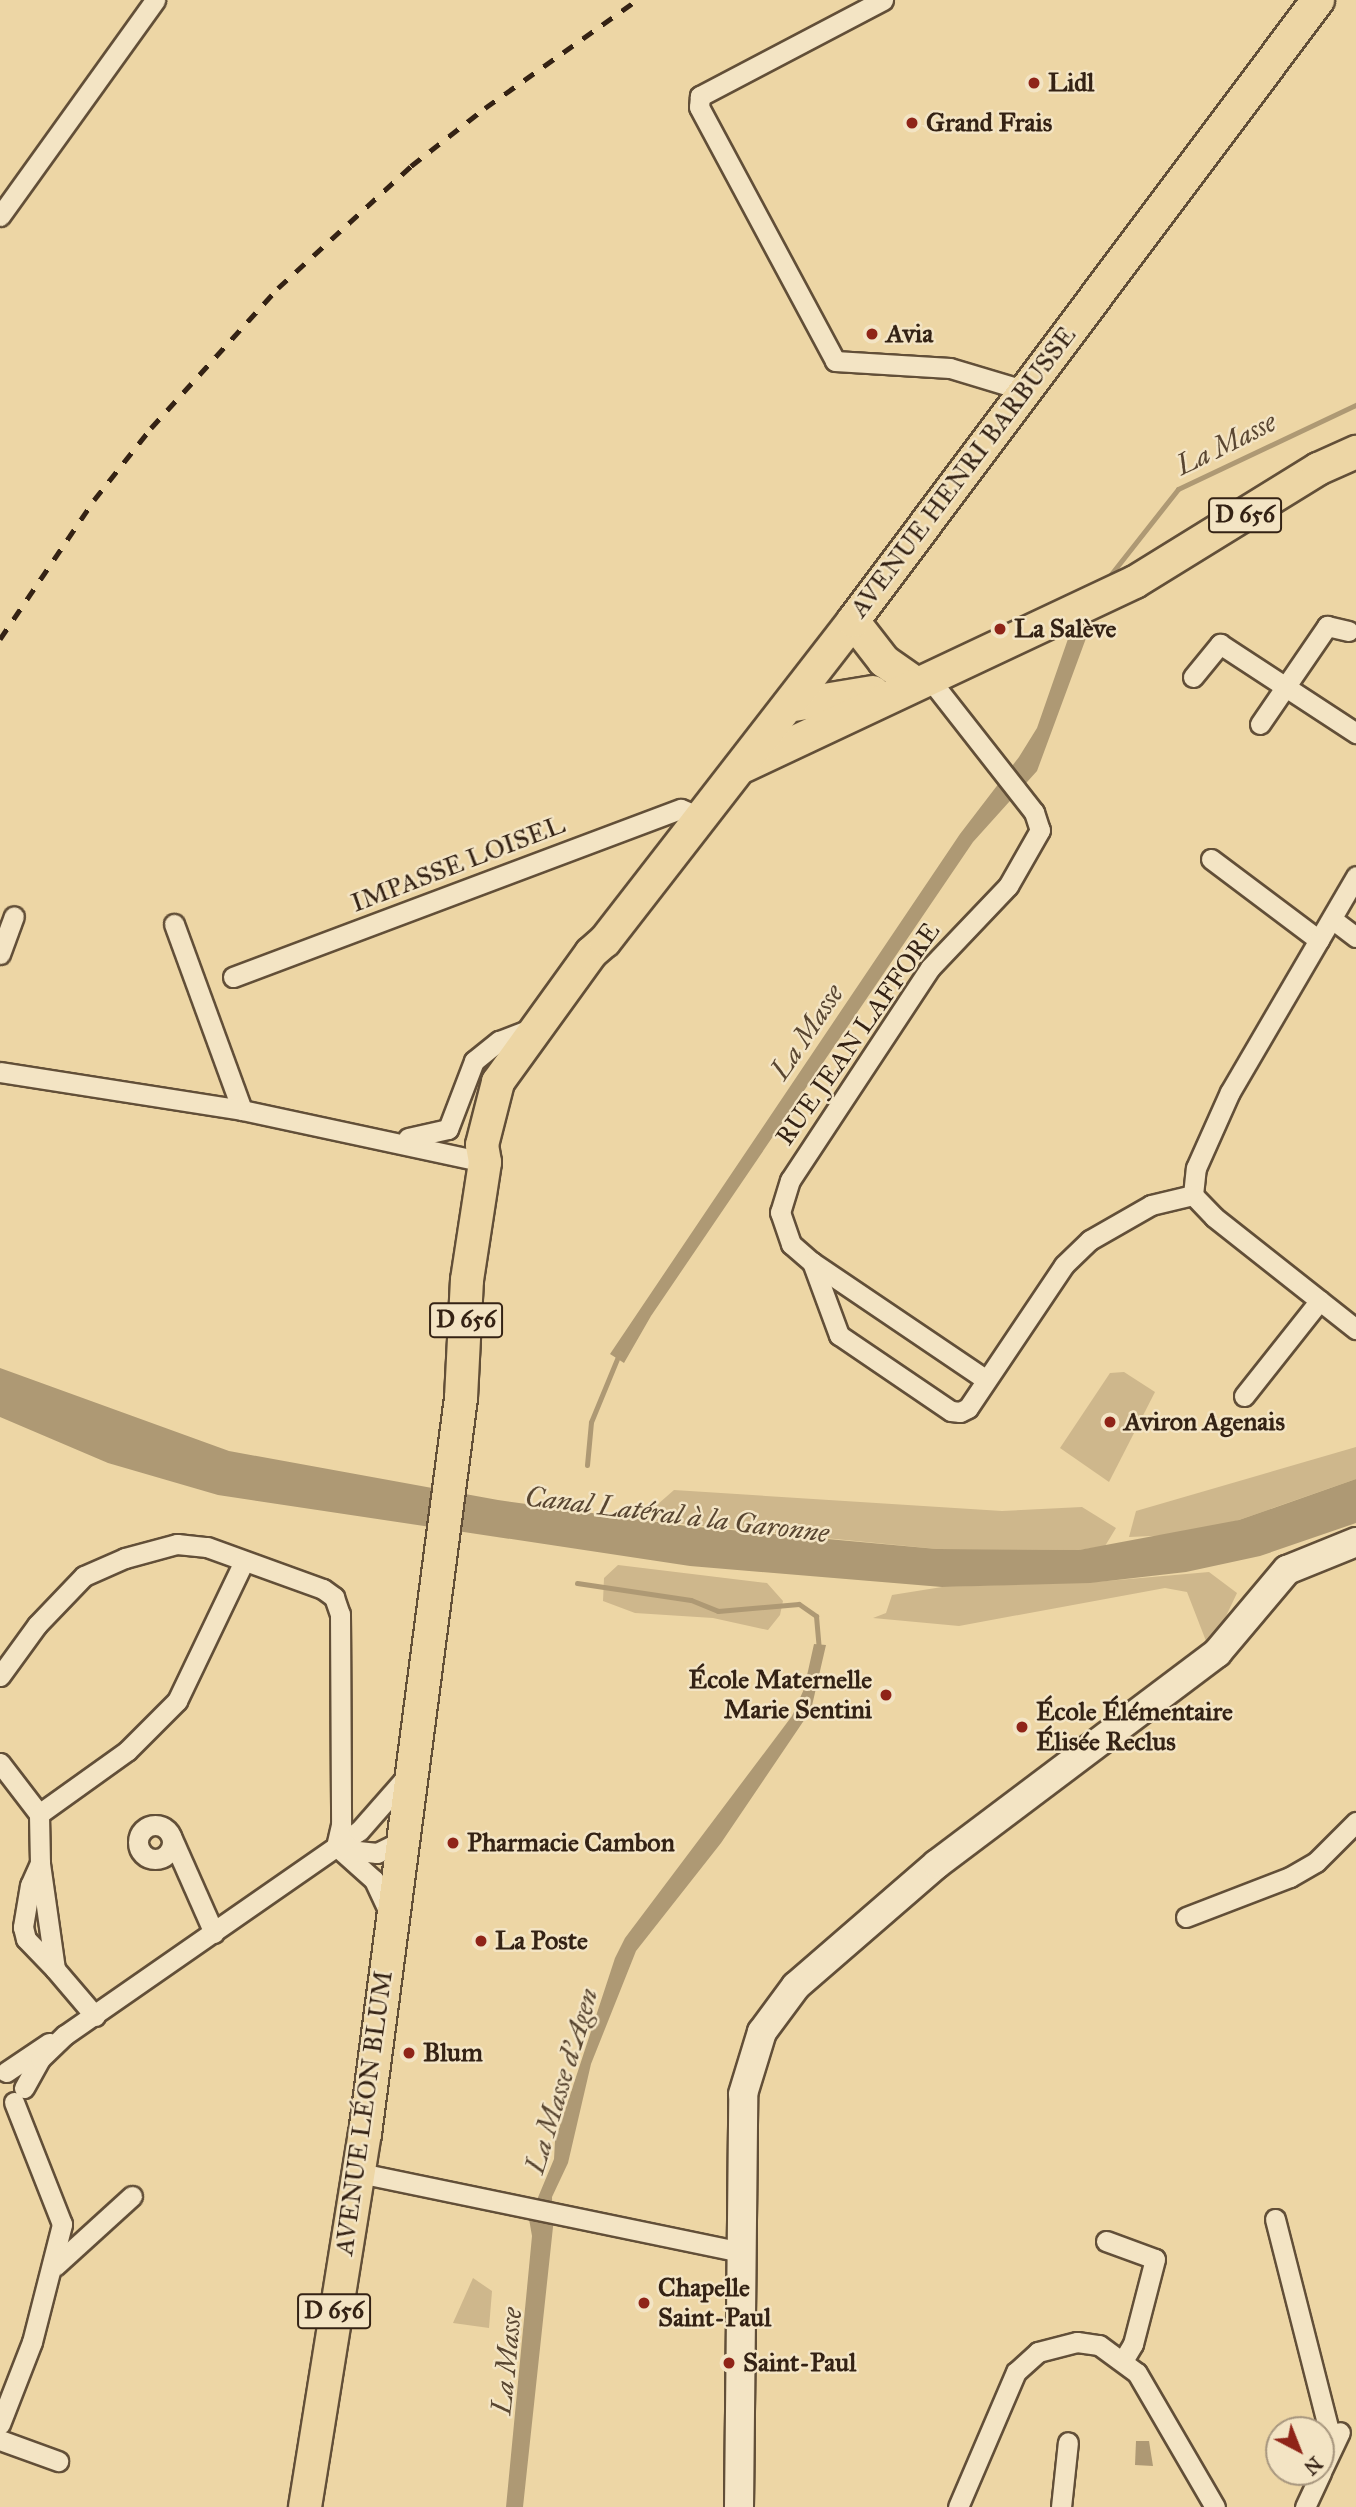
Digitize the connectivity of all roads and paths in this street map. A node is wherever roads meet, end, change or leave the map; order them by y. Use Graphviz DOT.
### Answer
graph roads {
  1 [pos="155,0"];
  2 [pos="883,0"];
  3 [pos="1318,0"];
  4 [pos="0,216"];
  5 [pos="1023,390"];
  6 [pos="1356,452"];
  7 [pos="853,621"];
  8 [pos="1348,631"];
  9 [pos="1193,677"];
  10 [pos="918,682"];
  11 [pos="1285,687"];
  12 [pos="783,711"];
  13 [pos="1260,724"];
  14 [pos="818,730"];
  15 [pos="1356,733"];
  16 [pos="737,769"];
  17 [pos="700,817"];
  18 [pos="1211,859"];
  19 [pos="1356,876"];
  20 [pos="14,916"];
  21 [pos="1332,919"];
  22 [pos="174,924"];
  23 [pos="1356,937"];
  24 [pos="1319,940"];
  25 [pos="605,941"];
  26 [pos="0,954"];
  27 [pos="233,977"];
  28 [pos="538,1025"];
  29 [pos="526,1068"];
  30 [pos="0,1073"];
  31 [pos="242,1110"];
  32 [pos="396,1140"];
  33 [pos="485,1161"];
  34 [pos="1194,1195"];
  35 [pos="812,1262"];
  36 [pos="853,1290"];
  37 [pos="1320,1300"];
  38 [pos="828,1305"];
  39 [pos="1356,1329"];
  40 [pos="986,1380"];
  41 [pos="1244,1396"];
  42 [pos="1356,1542"];
  43 [pos="243,1563"];
  44 [pos="437,1577"];
  45 [pos="0,1676"];
  46 [pos="0,1763"];
  47 [pos="410,1773"];
  48 [pos="39,1814"];
  49 [pos="1356,1822"];
  50 [pos="359,1831"];
  51 [pos="171,1836"];
  52 [pos="400,1842"];
  53 [pos="337,1848"];
  54 [pos="40,1863"];
  55 [pos="1186,1917"];
  56 [pos="392,1918"];
  57 [pos="214,1933"];
  58 [pos="55,1969"];
  59 [pos="95,2016"];
  60 [pos="65,2035"];
  61 [pos="3,2073"];
  62 [pos="8,2100"];
  63 [pos="360,2174"];
  64 [pos="132,2196"];
  65 [pos="1275,2219"];
  66 [pos="62,2224"];
  67 [pos="94,2231"];
  68 [pos="1106,2241"];
  69 [pos="740,2252"];
  70 [pos="55,2266"];
  71 [pos="1124,2359"];
  72 [pos="8,2385"];
  73 [pos="1332,2416"];
  74 [pos="0,2424"];
  75 [pos="1335,2425"];
  76 [pos="0,2440"];
  77 [pos="1068,2442"];
  78 [pos="1335,2442"];
  79 [pos="58,2461"];
  80 [pos="1315,2486"];
  81 [pos="305,2507"];
  82 [pos="740,2507"];
  83 [pos="958,2507"];
  84 [pos="1061,2507"];
  85 [pos="1215,2507"];
  86 [pos="1305,2507"];
  1 -- 4 [label="street"];
  2 -- 5 [label="street"];
  3 -- 5 [label="main road, AVENUE HENRI BARBUSSE"];
  5 -- 7 [label="main road, AVENUE HENRI BARBUSSE"];
  6 -- 10 [label="main road, D 656"];
  7 -- 10 [label="main road"];
  7 -- 12 [label="main road, AVENUE HENRI BARBUSSE / D 656"];
  8 -- 11 [label="street"];
  9 -- 11 [label="street"];
  10 -- 12 [label="main road, D 656"];
  10 -- 14 [label="main road, D 656"];
  10 -- 35 [label="street, RUE JEAN LAFFORE"];
  11 -- 13 [label="street"];
  11 -- 15 [label="street"];
  12 -- 14 [label="main road"];
  12 -- 16 [label="main road, AVENUE HENRI BARBUSSE / D 656"];
  14 -- 16 [label="main road, D 656"];
  16 -- 17 [label="main road, AVENUE HENRI BARBUSSE / D 656"];
  17 -- 25 [label="main road, AVENUE HENRI BARBUSSE / D 656"];
  17 -- 27 [label="street, IMPASSE LOISEL"];
  18 -- 24 [label="street"];
  19 -- 21 [label="street"];
  20 -- 26 [label="street"];
  21 -- 23 [label="street"];
  21 -- 24 [label="street"];
  22 -- 31 [label="street"];
  24 -- 34 [label="street"];
  25 -- 28 [label="main road, AVENUE HENRI BARBUSSE / D 656"];
  25 -- 29 [label="main road, AVENUE HENRI BARBUSSE / D 656"];
  28 -- 29 [label="main road"];
  28 -- 32 [label="street"];
  28 -- 33 [label="main road, AVENUE HENRI BARBUSSE / D 656"];
  29 -- 33 [label="main road, AVENUE HENRI BARBUSSE / D 656"];
  30 -- 31 [label="street"];
  31 -- 32 [label="street"];
  32 -- 33 [label="street"];
  33 -- 44 [label="main road, AVENUE HENRI BARBUSSE / D 656"];
  34 -- 37 [label="street"];
  34 -- 40 [label="street, RUE JEAN LAFFORE"];
  35 -- 36 [label="street, RUE JEAN LAFFORE"];
  35 -- 38 [label="street, RUE JEAN LAFFORE"];
  36 -- 38 [label="street"];
  36 -- 40 [label="street, RUE JEAN LAFFORE"];
  37 -- 39 [label="street"];
  37 -- 41 [label="street"];
  38 -- 40 [label="street, RUE JEAN LAFFORE"];
  42 -- 69 [label="street"];
  43 -- 45 [label="street"];
  43 -- 48 [label="street"];
  43 -- 53 [label="street"];
  44 -- 47 [label="main road, AVENUE LÉON BLUM / D 656"];
  46 -- 48 [label="street"];
  47 -- 50 [label="street"];
  47 -- 52 [label="main road, AVENUE LÉON BLUM / D 656"];
  48 -- 54 [label="street"];
  49 -- 55 [label="street"];
  50 -- 52 [label="street"];
  50 -- 53 [label="street"];
  51 -- 57 [label="street"];
  52 -- 53 [label="street"];
  52 -- 56 [label="main road, AVENUE LÉON BLUM / D 656"];
  53 -- 56 [label="street"];
  53 -- 57 [label="street"];
  54 -- 58 [label="street"];
  54 -- 58 [label="street"];
  56 -- 63 [label="main road, AVENUE LÉON BLUM / D 656"];
  57 -- 59 [label="street"];
  58 -- 59 [label="street"];
  59 -- 60 [label="street"];
  60 -- 61 [label="street"];
  60 -- 62 [label="street"];
  61 -- 62 [label="street"];
  62 -- 66 [label="street"];
  63 -- 69 [label="street"];
  63 -- 81 [label="main road, AVENUE LÉON BLUM / D 656"];
  64 -- 67 [label="street"];
  65 -- 73 [label="street"];
  66 -- 67 [label="street"];
  66 -- 70 [label="street"];
  67 -- 70 [label="street"];
  68 -- 71 [label="street"];
  69 -- 82 [label="street"];
  70 -- 72 [label="street"];
  71 -- 83 [label="street"];
  71 -- 85 [label="street"];
  72 -- 74 [label="street"];
  75 -- 78 [label="street"];
  76 -- 79 [label="street"];
  77 -- 84 [label="street"];
  80 -- 86 [label="street"];
}
